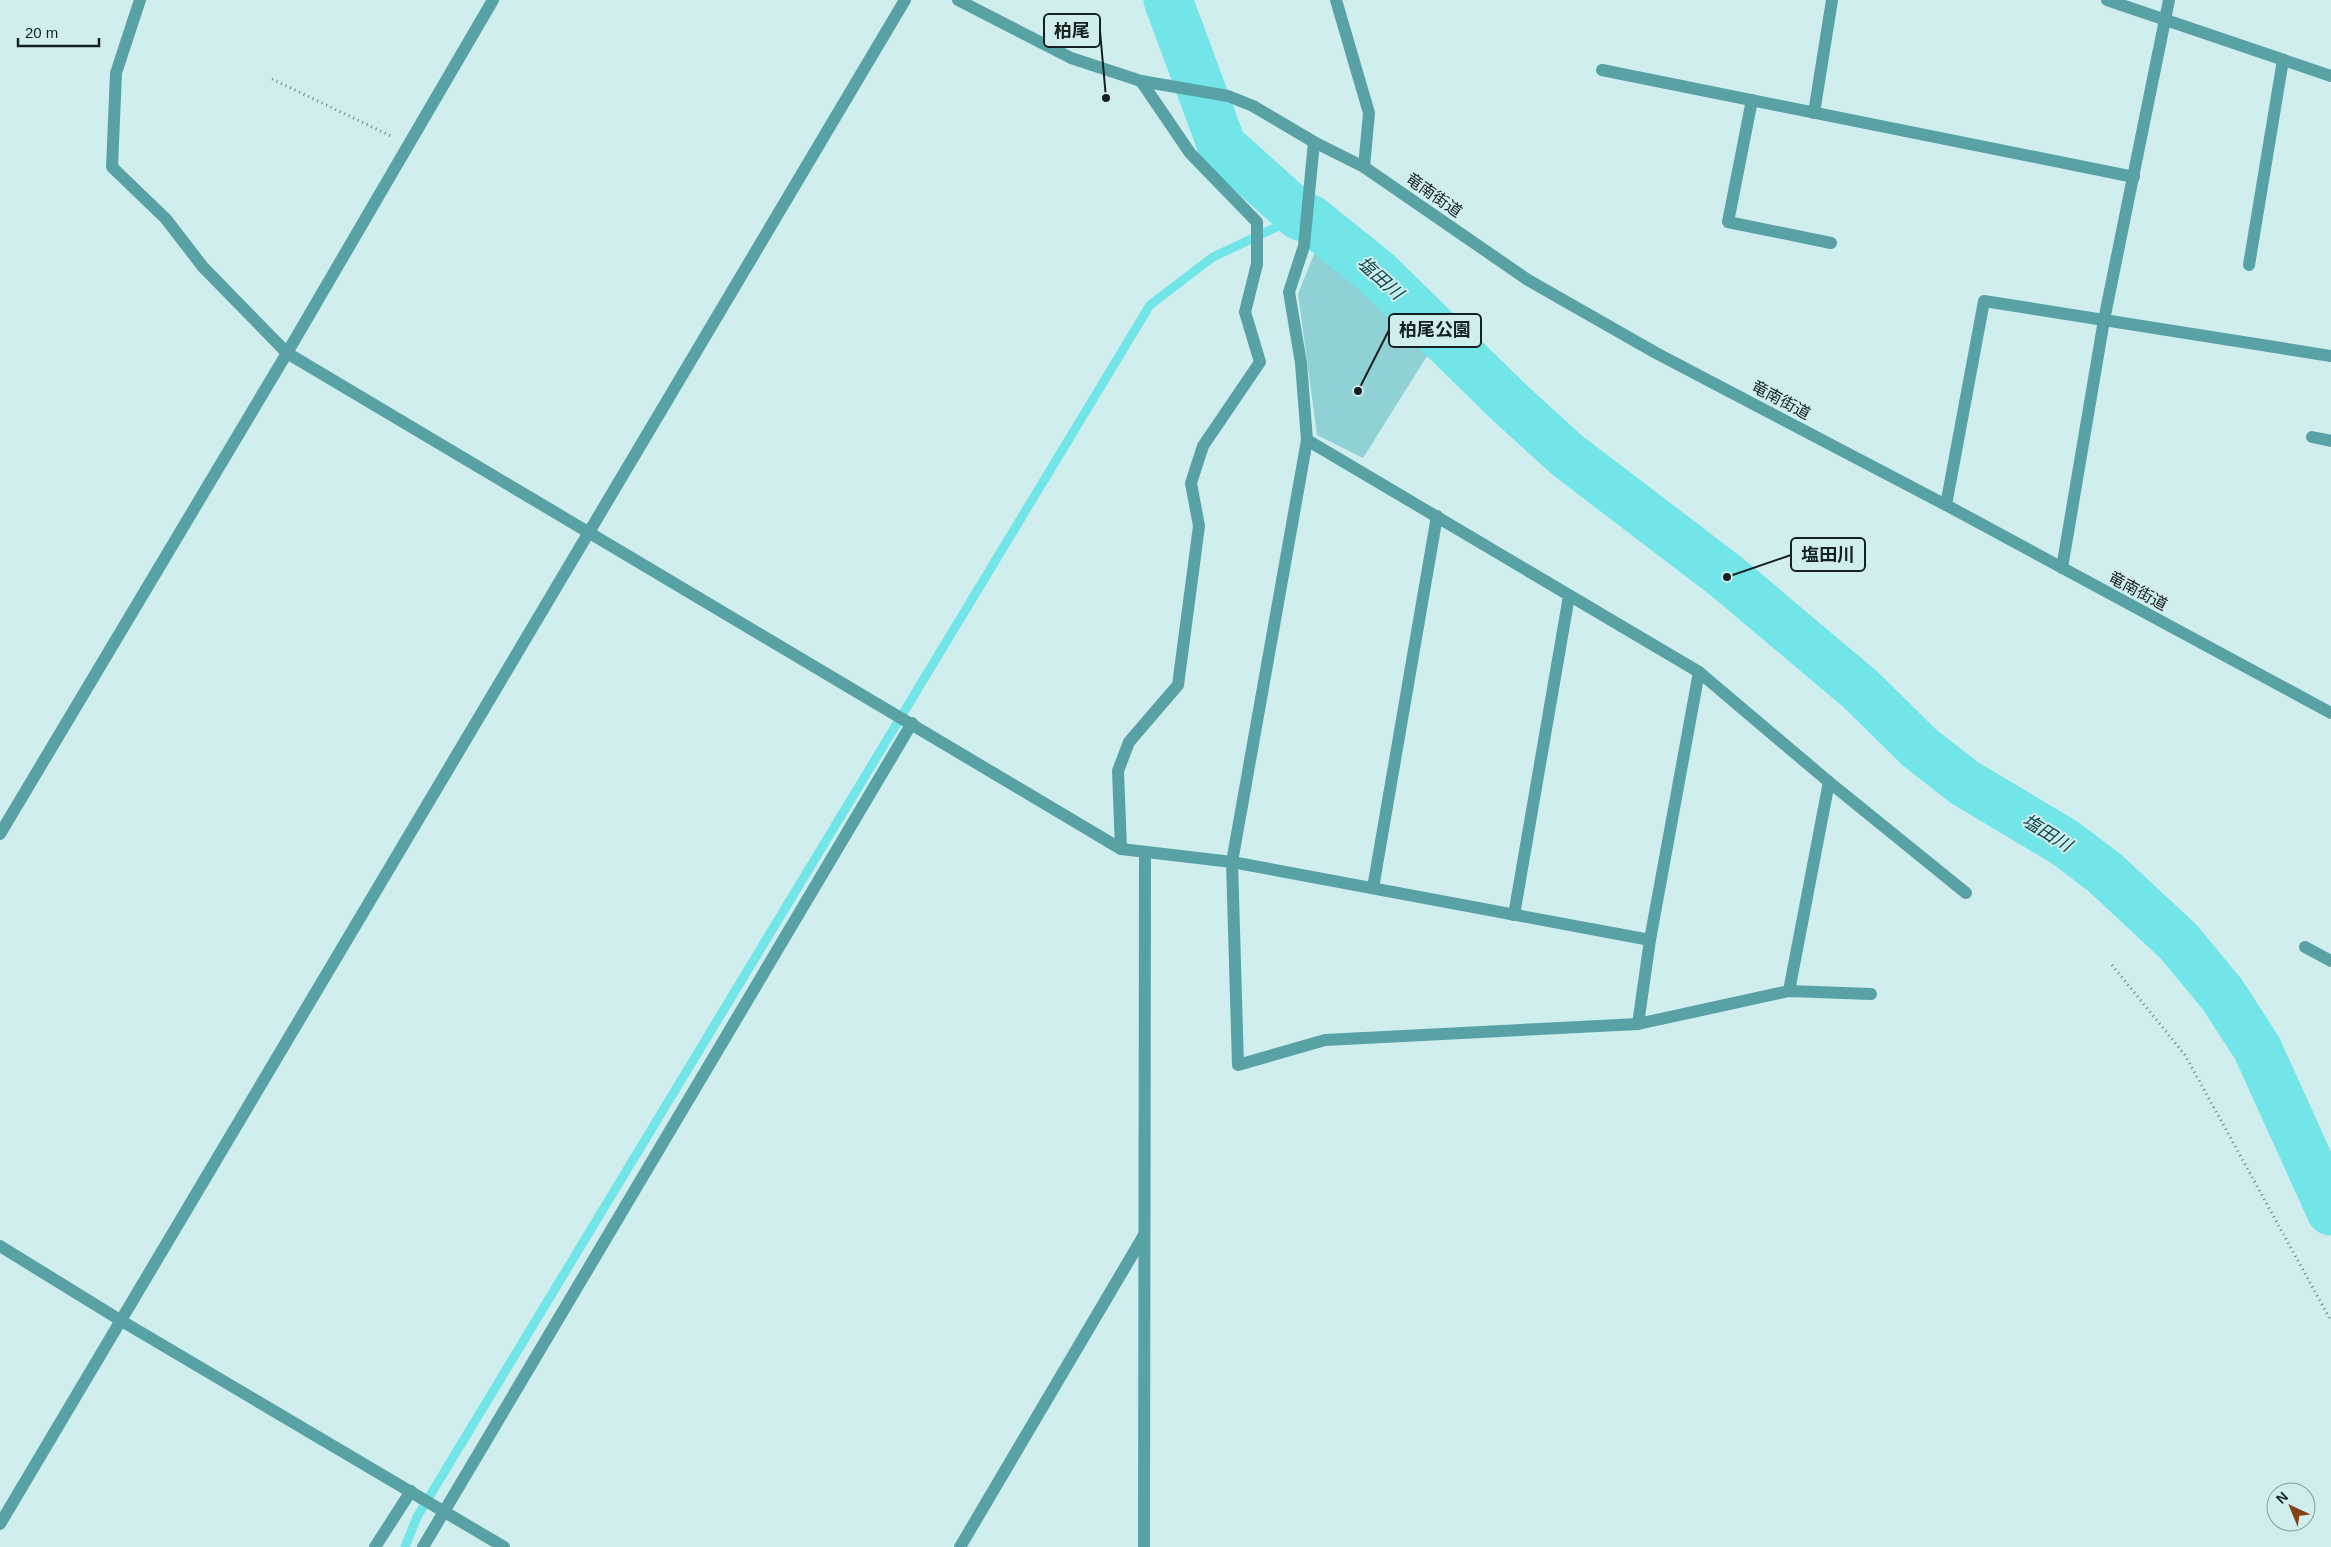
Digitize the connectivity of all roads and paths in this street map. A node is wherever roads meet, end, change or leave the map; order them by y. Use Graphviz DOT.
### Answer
graph roads {
  1 [pos="140,0"];
  2 [pos="493,0"];
  3 [pos="904,0"];
  4 [pos="958,0"];
  5 [pos="1336,0"];
  6 [pos="1832,0"];
  7 [pos="2107,0"];
  8 [pos="2169,0"];
  9 [pos="2166,20"];
  10 [pos="2283,60"];
  11 [pos="1602,70"];
  12 [pos="2331,76"];
  13 [pos="272,79"];
  14 [pos="1141,81"];
  15 [pos="1752,100"];
  16 [pos="1814,113"];
  17 [pos="1314,142"];
  18 [pos="408,144"];
  19 [pos="1364,166"];
  20 [pos="2134,177"];
  21 [pos="1831,243"];
  22 [pos="2249,265"];
  23 [pos="2104,320"];
  24 [pos="287,352"];
  25 [pos="2331,356"];
  26 [pos="2312,437"];
  27 [pos="1307,440"];
  28 [pos="2331,441"];
  29 [pos="1946,505"];
  30 [pos="1437,516"];
  31 [pos="587,532"];
  32 [pos="2062,568"];
  33 [pos="1568,596"];
  34 [pos="1699,672"];
  35 [pos="2331,713"];
  36 [pos="912,723"];
  37 [pos="1829,782"];
  38 [pos="0,834"];
  39 [pos="1121,849"];
  40 [pos="1145,852"];
  41 [pos="1232,862"];
  42 [pos="1373,888"];
  43 [pos="1966,893"];
  44 [pos="1514,915"];
  45 [pos="1650,940"];
  46 [pos="2305,947"];
  47 [pos="2331,961"];
  48 [pos="2112,965"];
  49 [pos="1789,991"];
  50 [pos="1871,994"];
  51 [pos="1638,1024"];
  52 [pos="1145,1234"];
  53 [pos="0,1246"];
  54 [pos="120,1320"];
  55 [pos="2331,1321"];
  56 [pos="411,1491"];
  57 [pos="444,1510"];
  58 [pos="0,1524"];
  59 [pos="375,1547"];
  60 [pos="423,1547"];
  61 [pos="504,1547"];
  62 [pos="960,1547"];
  63 [pos="1144,1547"];
  1 -- 24 [label="street"];
  2 -- 18 [label="street"];
  3 -- 31 [label="street"];
  4 -- 14 [label="street, 竜南街道"];
  5 -- 19 [label="street"];
  6 -- 16 [label="street"];
  7 -- 9 [label="street"];
  8 -- 9 [label="street"];
  9 -- 10 [label="street"];
  9 -- 20 [label="street"];
  10 -- 12 [label="street"];
  10 -- 22 [label="street"];
  11 -- 15 [label="street"];
  13 -- 18 [label="path"];
  14 -- 17 [label="street, 竜南街道"];
  14 -- 39 [label="street"];
  15 -- 16 [label="street"];
  15 -- 21 [label="street"];
  16 -- 20 [label="street"];
  17 -- 19 [label="street, 竜南街道"];
  17 -- 27 [label="street"];
  18 -- 24 [label="street"];
  19 -- 29 [label="street, 竜南街道"];
  20 -- 23 [label="street"];
  23 -- 25 [label="street"];
  23 -- 29 [label="street"];
  23 -- 32 [label="street"];
  24 -- 31 [label="street"];
  24 -- 38 [label="street"];
  26 -- 28 [label="street"];
  27 -- 30 [label="street"];
  27 -- 41 [label="street"];
  29 -- 32 [label="street, 竜南街道"];
  30 -- 33 [label="street"];
  30 -- 42 [label="street"];
  31 -- 36 [label="street"];
  31 -- 54 [label="street"];
  32 -- 35 [label="street, 竜南街道"];
  33 -- 34 [label="street"];
  33 -- 44 [label="street"];
  34 -- 37 [label="street"];
  34 -- 45 [label="street"];
  36 -- 39 [label="street"];
  36 -- 57 [label="street"];
  37 -- 43 [label="street"];
  37 -- 49 [label="street"];
  39 -- 40 [label="street"];
  40 -- 41 [label="street"];
  40 -- 52 [label="street"];
  41 -- 42 [label="street"];
  41 -- 51 [label="street"];
  42 -- 44 [label="street"];
  44 -- 45 [label="street"];
  45 -- 51 [label="street"];
  46 -- 47 [label="street"];
  48 -- 55 [label="path"];
  49 -- 50 [label="street"];
  49 -- 51 [label="street"];
  52 -- 62 [label="street"];
  52 -- 63 [label="street"];
  53 -- 54 [label="street"];
  54 -- 56 [label="street"];
  54 -- 58 [label="street"];
  56 -- 57 [label="street"];
  56 -- 59 [label="street"];
  57 -- 60 [label="street"];
  57 -- 61 [label="street"];
}
